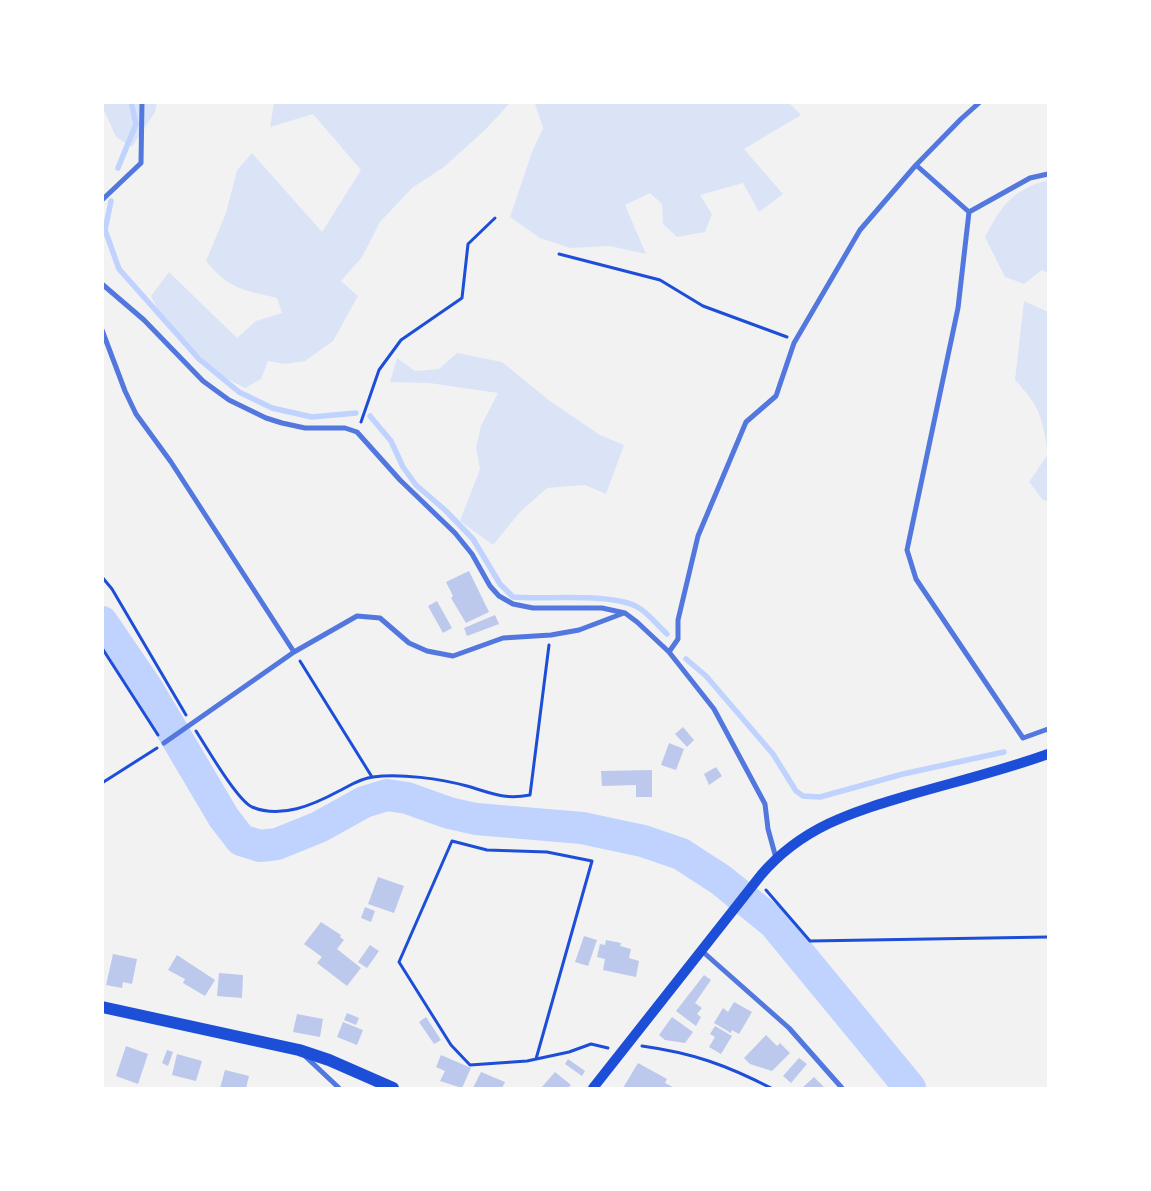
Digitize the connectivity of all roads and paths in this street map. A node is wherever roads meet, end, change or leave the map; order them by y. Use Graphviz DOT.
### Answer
graph roads {
  1 [pos="142,102"];
  2 [pos="980,102"];
  3 [pos="916,165"];
  4 [pos="1048,174"];
  5 [pos="102,200"];
  6 [pos="970,212"];
  7 [pos="495,218"];
  8 [pos="559,254"];
  9 [pos="102,284"];
  10 [pos="102,330"];
  11 [pos="796,340"];
  12 [pos="357,432"];
  13 [pos="102,577"];
  14 [pos="625,613"];
  15 [pos="551,636"];
  16 [pos="102,648"];
  17 [pos="294,652"];
  18 [pos="669,652"];
  19 [pos="192,725"];
  20 [pos="1048,729"];
  21 [pos="164,743"];
  22 [pos="1048,754"];
  23 [pos="372,777"];
  24 [pos="102,783"];
  25 [pos="776,858"];
  26 [pos="754,885"];
  27 [pos="1048,937"];
  28 [pos="702,951"];
  29 [pos="102,1007"];
  30 [pos="624,1047"];
  31 [pos="299,1050"];
  32 [pos="536,1060"];
  33 [pos="339,1088"];
  34 [pos="393,1088"];
  35 [pos="593,1088"];
  36 [pos="771,1088"];
  37 [pos="842,1088"];
  1 -- 5 [label="street"];
  2 -- 3 [label="street"];
  3 -- 6 [label="street"];
  3 -- 11 [label="street"];
  4 -- 6 [label="street"];
  6 -- 20 [label="street"];
  7 -- 12 [label="path"];
  8 -- 11 [label="path"];
  9 -- 12 [label="street"];
  10 -- 17 [label="street"];
  11 -- 18 [label="street"];
  12 -- 14 [label="street"];
  13 -- 19 [label="path"];
  14 -- 15 [label="street"];
  14 -- 18 [label="street"];
  15 -- 17 [label="street"];
  15 -- 23 [label="path"];
  16 -- 21 [label="path"];
  17 -- 19 [label="street"];
  17 -- 23 [label="path"];
  18 -- 25 [label="street"];
  19 -- 21 [label="street"];
  19 -- 23 [label="path"];
  21 -- 24 [label="path"];
  22 -- 25 [label="main road"];
  25 -- 26 [label="main road"];
  26 -- 27 [label="path"];
  26 -- 28 [label="main road"];
  28 -- 30 [label="main road"];
  28 -- 37 [label="street"];
  29 -- 31 [label="main road"];
  30 -- 32 [label="path"];
  30 -- 35 [label="main road"];
  30 -- 36 [label="path"];
  31 -- 33 [label="street"];
  31 -- 34 [label="main road"];
  32 -- 32 [label="path"];
}
